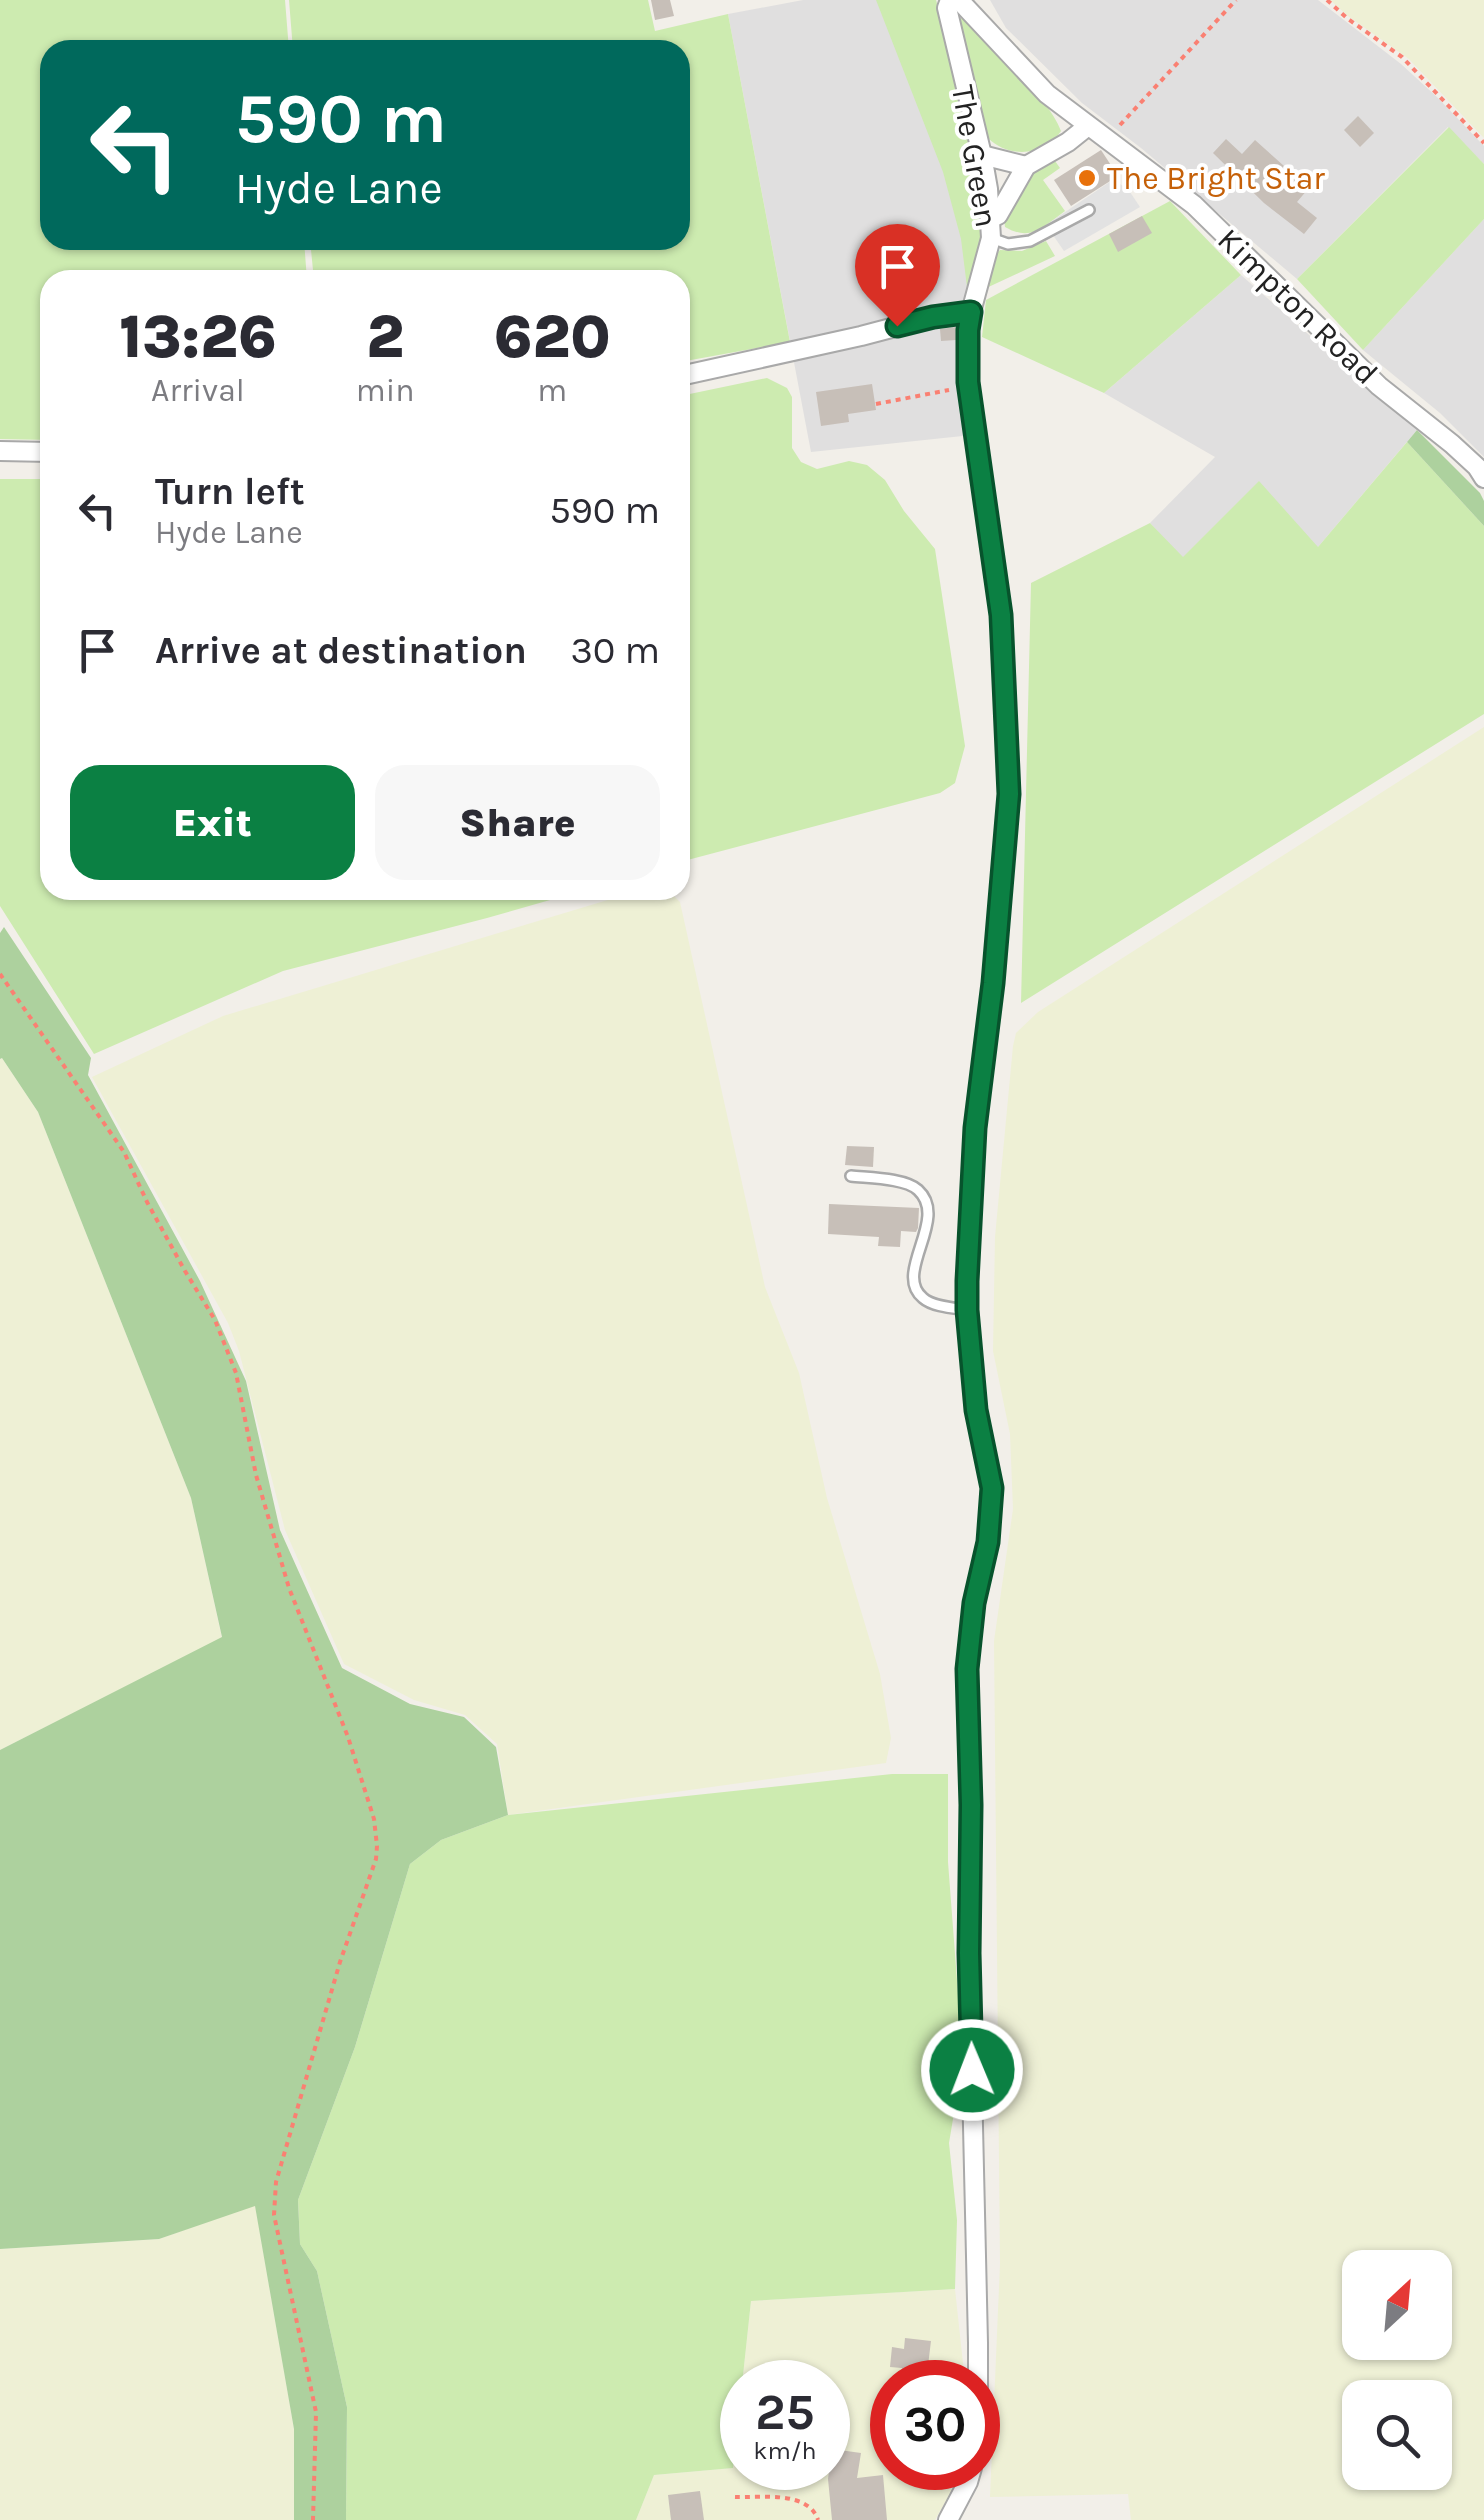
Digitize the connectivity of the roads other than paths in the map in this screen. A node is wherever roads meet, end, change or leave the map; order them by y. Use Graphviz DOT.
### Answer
graph roads {
  1 [pos="950,0"];
  2 [pos="959,0"];
  3 [pos="1088,126"];
  4 [pos="982,155"];
  5 [pos="1026,166"];
  6 [pos="1089,210"];
  7 [pos="990,228"];
  8 [pos="971,312"];
  9 [pos="690,374"];
  10 [pos="0,451"];
  11 [pos="40,452"];
  12 [pos="1484,478"];
  13 [pos="851,1176"];
  14 [pos="967,1310"];
  15 [pos="977,2360"];
  16 [pos="964,2490"];
  17 [pos="948,2520"];
  1 -- 4 [label="street, The Green"];
  2 -- 3 [label="street, Kimpton Road"];
  3 -- 5 [label="street"];
  3 -- 12 [label="street, Kimpton Road"];
  4 -- 5 [label="street"];
  4 -- 7 [label="street, The Green"];
  5 -- 7 [label="street"];
  6 -- 7 [label="lane"];
  7 -- 8 [label="street, The Green"];
  8 -- 9 [label="street"];
  8 -- 14 [label="street, The Green"];
  10 -- 11 [label="street"];
  13 -- 14 [label="lane"];
  14 -- 15 [label="street, The Green"];
  16 -- 17 [label="street"];
}
